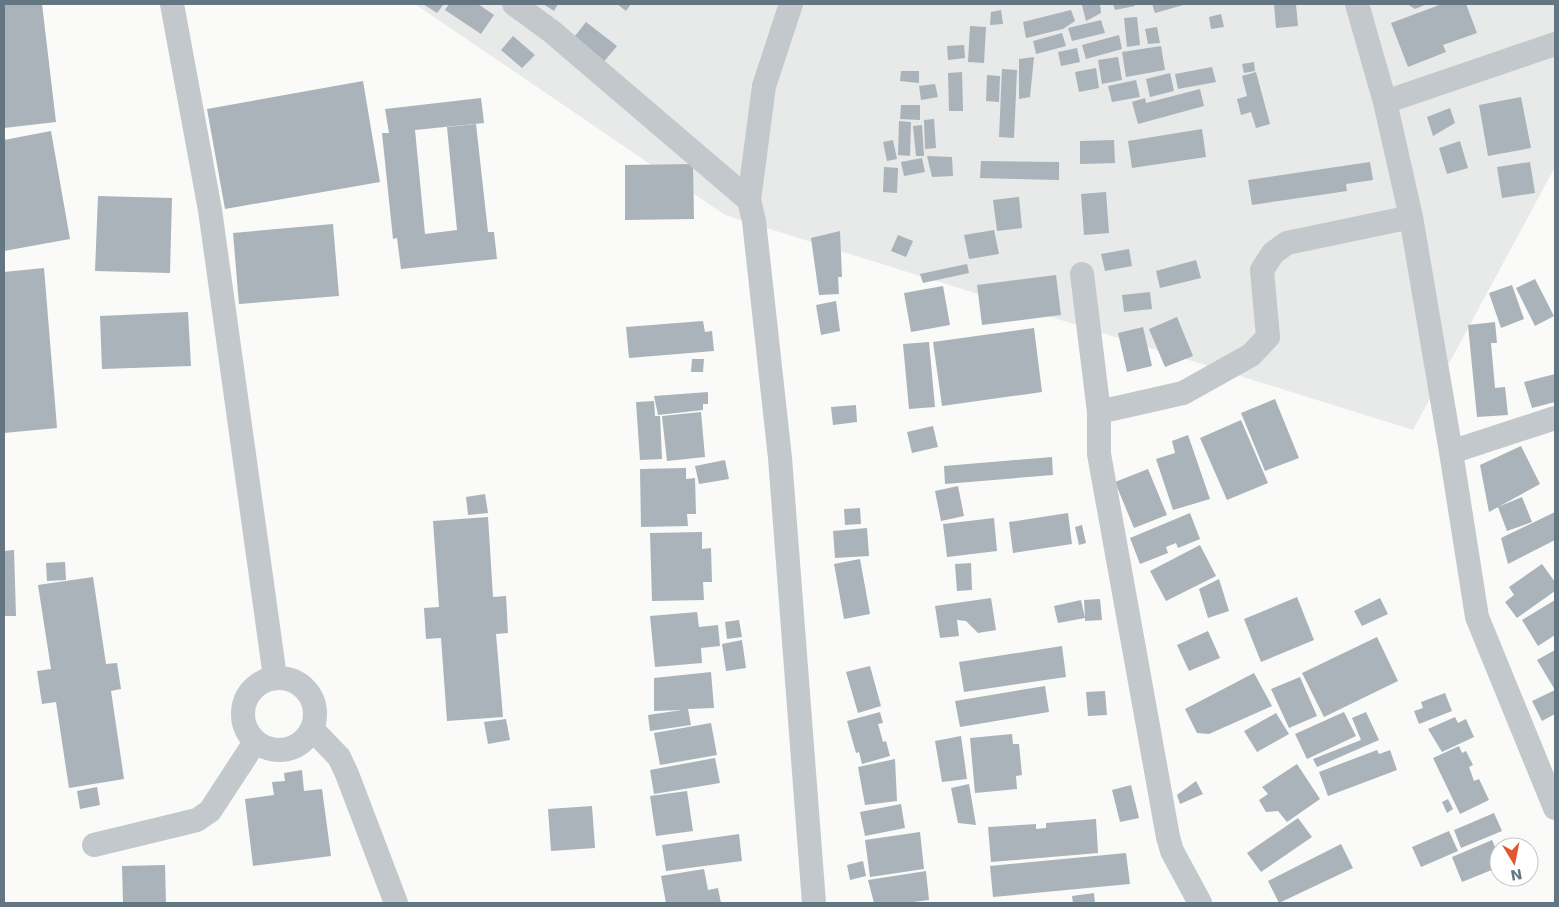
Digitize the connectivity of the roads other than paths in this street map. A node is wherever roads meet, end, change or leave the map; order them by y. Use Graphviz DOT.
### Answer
graph roads {
  1 [pos="172,4"];
  2 [pos="514,4"];
  3 [pos="791,4"];
  4 [pos="1357,4"];
  5 [pos="1555,44"];
  6 [pos="1385,102"];
  7 [pos="749,200"];
  8 [pos="1411,217"];
  9 [pos="1082,274"];
  10 [pos="1099,412"];
  11 [pos="1555,418"];
  12 [pos="1451,452"];
  13 [pos="275,677"];
  14 [pos="312,729"];
  15 [pos="255,742"];
  16 [pos="1555,808"];
  17 [pos="94,845"];
  18 [pos="396,903"];
  19 [pos="814,903"];
  20 [pos="1200,903"];
  1 -- 13 [label="street"];
  2 -- 7 [label="street"];
  3 -- 7 [label="street"];
  4 -- 6 [label="street"];
  5 -- 6 [label="street"];
  6 -- 8 [label="street"];
  7 -- 19 [label="street"];
  8 -- 10 [label="street"];
  8 -- 12 [label="street"];
  9 -- 10 [label="street"];
  10 -- 20 [label="street"];
  11 -- 12 [label="street"];
  12 -- 16 [label="street"];
  13 -- 14 [label="street"];
  13 -- 15 [label="street"];
  14 -- 15 [label="street"];
  14 -- 18 [label="street"];
  15 -- 17 [label="street"];
}
